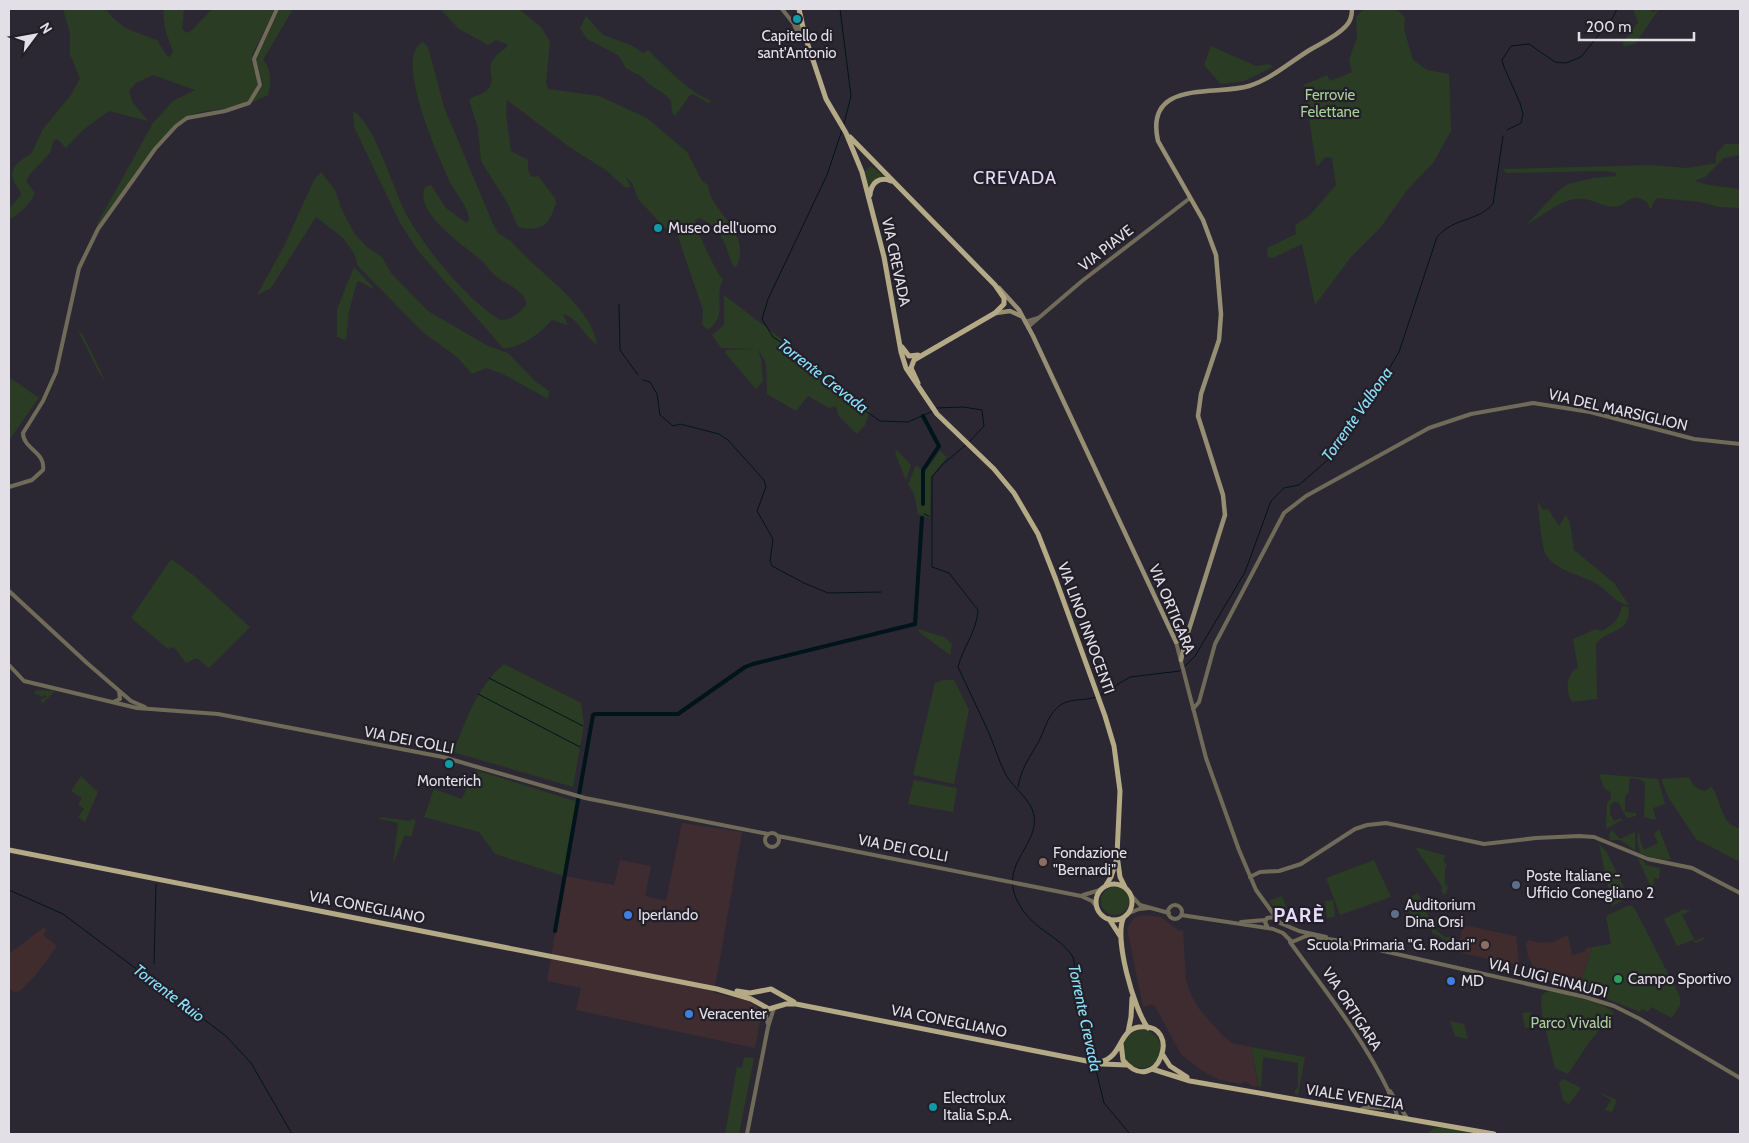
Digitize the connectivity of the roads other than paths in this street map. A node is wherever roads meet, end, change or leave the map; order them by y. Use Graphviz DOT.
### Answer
graph roads {
  1 [pos="277,9"];
  2 [pos="782,9"];
  3 [pos="799,9"];
  4 [pos="1352,9"];
  5 [pos="798,23"];
  6 [pos="846,133"];
  7 [pos="874,163"];
  8 [pos="862,171"];
  9 [pos="895,184"];
  10 [pos="1190,198"];
  11 [pos="870,201"];
  12 [pos="995,285"];
  13 [pos="995,313"];
  14 [pos="1038,318"];
  15 [pos="1024,319"];
  16 [pos="1028,327"];
  17 [pos="897,330"];
  18 [pos="922,354"];
  19 [pos="1046,362"];
  20 [pos="924,395"];
  21 [pos="960,436"];
  22 [pos="1740,444"];
  23 [pos="9,486"];
  24 [pos="9,591"];
  25 [pos="1187,634"];
  26 [pos="1176,643"];
  27 [pos="1184,643"];
  28 [pos="1182,662"];
  29 [pos="9,665"];
  30 [pos="118,690"];
  31 [pos="111,702"];
  32 [pos="149,709"];
  33 [pos="1193,709"];
  34 [pos="755,833"];
  35 [pos="768,834"];
  36 [pos="778,836"];
  37 [pos="794,840"];
  38 [pos="765,841"];
  39 [pos="778,844"];
  40 [pos="9,850"];
  41 [pos="1117,855"];
  42 [pos="1247,868"];
  43 [pos="1260,872"];
  44 [pos="1250,877"];
  45 [pos="1106,886"];
  46 [pos="1125,887"];
  47 [pos="1100,890"];
  48 [pos="1740,893"];
  49 [pos="1131,895"];
  50 [pos="1081,896"];
  51 [pos="1264,902"];
  52 [pos="1097,907"];
  53 [pos="1151,908"];
  54 [pos="1169,911"];
  55 [pos="1181,913"];
  56 [pos="1126,915"];
  57 [pos="1109,919"];
  58 [pos="1266,919"];
  59 [pos="1276,919"];
  60 [pos="1235,922"];
  61 [pos="1268,928"];
  62 [pos="1292,928"];
  63 [pos="1273,929"];
  64 [pos="1299,931"];
  65 [pos="1121,938"];
  66 [pos="1288,938"];
  67 [pos="1299,939"];
  68 [pos="1335,940"];
  69 [pos="1297,949"];
  70 [pos="720,989"];
  71 [pos="765,990"];
  72 [pos="779,995"];
  73 [pos="1132,995"];
  74 [pos="796,1004"];
  75 [pos="763,1005"];
  76 [pos="775,1007"];
  77 [pos="768,1027"];
  78 [pos="1148,1028"];
  79 [pos="1128,1032"];
  80 [pos="1121,1043"];
  81 [pos="1163,1055"];
  82 [pos="1097,1063"];
  83 [pos="1127,1065"];
  84 [pos="1152,1069"];
  85 [pos="1740,1078"];
  86 [pos="1384,1083"];
  87 [pos="1211,1084"];
  88 [pos="1358,1111"];
  89 [pos="1398,1117"];
  90 [pos="1407,1118"];
  91 [pos="747,1134"];
  92 [pos="1494,1134"];
  1 -- 23 [label="street"];
  2 -- 5 [label="street"];
  3 -- 5 [label="main road, VIA CREVADA"];
  4 -- 10 [label="main road"];
  5 -- 6 [label="main road, VIA CREVADA"];
  6 -- 7 [label="main road, VIA CREVADA"];
  6 -- 8 [label="main road, VIA CREVADA"];
  7 -- 8 [label="main road"];
  7 -- 9 [label="main road, VIA CREVADA"];
  8 -- 11 [label="main road, VIA CREVADA"];
  9 -- 11 [label="main road"];
  9 -- 12 [label="main road, VIA CREVADA"];
  10 -- 14 [label="street, VIA PIAVE"];
  10 -- 25 [label="main road"];
  11 -- 17 [label="main road, VIA CREVADA"];
  12 -- 13 [label="main road, VIA CREVADA"];
  12 -- 15 [label="main road, VIA CREVADA"];
  13 -- 15 [label="main road"];
  13 -- 18 [label="main road"];
  14 -- 15 [label="street, VIA PIAVE"];
  14 -- 16 [label="street, VIA PIAVE"];
  15 -- 16 [label="main road, VIA CREVADA"];
  16 -- 19 [label="main road, VIA CREVADA"];
  17 -- 18 [label="main road"];
  17 -- 20 [label="main road, VIA CREVADA"];
  18 -- 20 [label="main road, VIA CREVADA"];
  19 -- 26 [label="main road, VIA ORTIGARA"];
  20 -- 21 [label="main road, VIA CREVADA"];
  21 -- 41 [label="main road, VIA LINO INNOCENTI"];
  22 -- 33 [label="street, VIA DEL MARSIGLION"];
  24 -- 30 [label="street"];
  25 -- 26 [label="main road"];
  25 -- 27 [label="main road"];
  26 -- 27 [label="main road"];
  26 -- 28 [label="street, VIA ORTIGARA"];
  27 -- 28 [label="main road"];
  28 -- 33 [label="street, VIA ORTIGARA"];
  29 -- 31 [label="street, VIA DEI COLLI"];
  30 -- 31 [label="street"];
  30 -- 32 [label="street"];
  31 -- 32 [label="street, VIA DEI COLLI"];
  32 -- 34 [label="street, VIA DEI COLLI"];
  33 -- 42 [label="street, VIA ORTIGARA"];
  34 -- 35 [label="street, VIA DEI COLLI"];
  34 -- 38 [label="street, VIA DEI COLLI"];
  35 -- 36 [label="street, VIA DEI COLLI"];
  35 -- 38 [label="street"];
  36 -- 37 [label="street, VIA DEI COLLI"];
  36 -- 39 [label="street"];
  37 -- 39 [label="street, VIA DEI COLLI"];
  37 -- 50 [label="street, VIA DEI COLLI"];
  38 -- 39 [label="street, VIA DEI COLLI"];
  40 -- 70 [label="main road, VIA CONEGLIANO"];
  41 -- 45 [label="main road, VIA LINO INNOCENTI"];
  41 -- 46 [label="main road, VIA LINO INNOCENTI"];
  42 -- 43 [label="street"];
  42 -- 44 [label="street, VIA ORTIGARA"];
  43 -- 44 [label="street"];
  43 -- 48 [label="street"];
  44 -- 51 [label="street, VIA ORTIGARA"];
  45 -- 46 [label="main road"];
  45 -- 47 [label="main road"];
  46 -- 49 [label="main road"];
  47 -- 50 [label="street"];
  47 -- 52 [label="main road"];
  49 -- 53 [label="street, VIA LUIGI EINAUDI"];
  49 -- 56 [label="main road"];
  50 -- 52 [label="street"];
  51 -- 58 [label="street, VIA ORTIGARA"];
  51 -- 59 [label="street, VIA ORTIGARA"];
  52 -- 57 [label="main road"];
  53 -- 54 [label="street, VIA LUIGI EINAUDI"];
  53 -- 56 [label="street, VIA LUIGI EINAUDI"];
  54 -- 55 [label="street, VIA LUIGI EINAUDI"];
  54 -- 55 [label="street, VIA LUIGI EINAUDI"];
  55 -- 60 [label="street, VIA LUIGI EINAUDI"];
  56 -- 57 [label="main road"];
  56 -- 65 [label="main road"];
  57 -- 65 [label="main road"];
  58 -- 59 [label="street, VIA LUIGI EINAUDI"];
  58 -- 60 [label="street, VIA LUIGI EINAUDI"];
  58 -- 61 [label="street"];
  59 -- 62 [label="street, VIA LUIGI EINAUDI"];
  59 -- 63 [label="street"];
  60 -- 61 [label="street, VIA LUIGI EINAUDI"];
  61 -- 63 [label="street, VIA LUIGI EINAUDI"];
  62 -- 64 [label="street, VIA LUIGI EINAUDI"];
  62 -- 66 [label="street"];
  63 -- 66 [label="street, VIA LUIGI EINAUDI"];
  64 -- 67 [label="street"];
  64 -- 68 [label="street, VIA LUIGI EINAUDI"];
  65 -- 73 [label="main road"];
  66 -- 67 [label="street, VIA LUIGI EINAUDI"];
  66 -- 69 [label="street, VIA ORTIGARA"];
  67 -- 68 [label="street, VIA LUIGI EINAUDI"];
  67 -- 69 [label="street"];
  68 -- 85 [label="street, VIA LUIGI EINAUDI"];
  69 -- 86 [label="street, VIA ORTIGARA"];
  70 -- 71 [label="main road, VIA CONEGLIANO"];
  70 -- 75 [label="main road, VIA CONEGLIANO"];
  71 -- 72 [label="main road"];
  71 -- 75 [label="main road"];
  72 -- 74 [label="main road, VIA CONEGLIANO"];
  72 -- 76 [label="main road"];
  73 -- 78 [label="main road"];
  73 -- 79 [label="main road"];
  74 -- 76 [label="main road, VIA CONEGLIANO"];
  74 -- 82 [label="main road, VIA CONEGLIANO"];
  75 -- 76 [label="main road"];
  75 -- 77 [label="street"];
  76 -- 77 [label="street"];
  77 -- 91 [label="street"];
  78 -- 79 [label="main road"];
  78 -- 81 [label="main road, VIALE VENEZIA"];
  79 -- 80 [label="main road"];
  80 -- 82 [label="main road"];
  80 -- 83 [label="main road"];
  81 -- 84 [label="main road"];
  81 -- 87 [label="main road, VIALE VENEZIA"];
  82 -- 83 [label="main road, VIALE VENEZIA"];
  83 -- 84 [label="main road, VIALE VENEZIA"];
  84 -- 87 [label="main road, VIALE VENEZIA"];
  86 -- 88 [label="street"];
  86 -- 89 [label="street"];
  86 -- 90 [label="street"];
  87 -- 88 [label="main road, VIALE VENEZIA"];
  88 -- 89 [label="main road, VIALE VENEZIA"];
  89 -- 90 [label="main road, VIALE VENEZIA"];
  90 -- 92 [label="main road, VIALE VENEZIA"];
}
